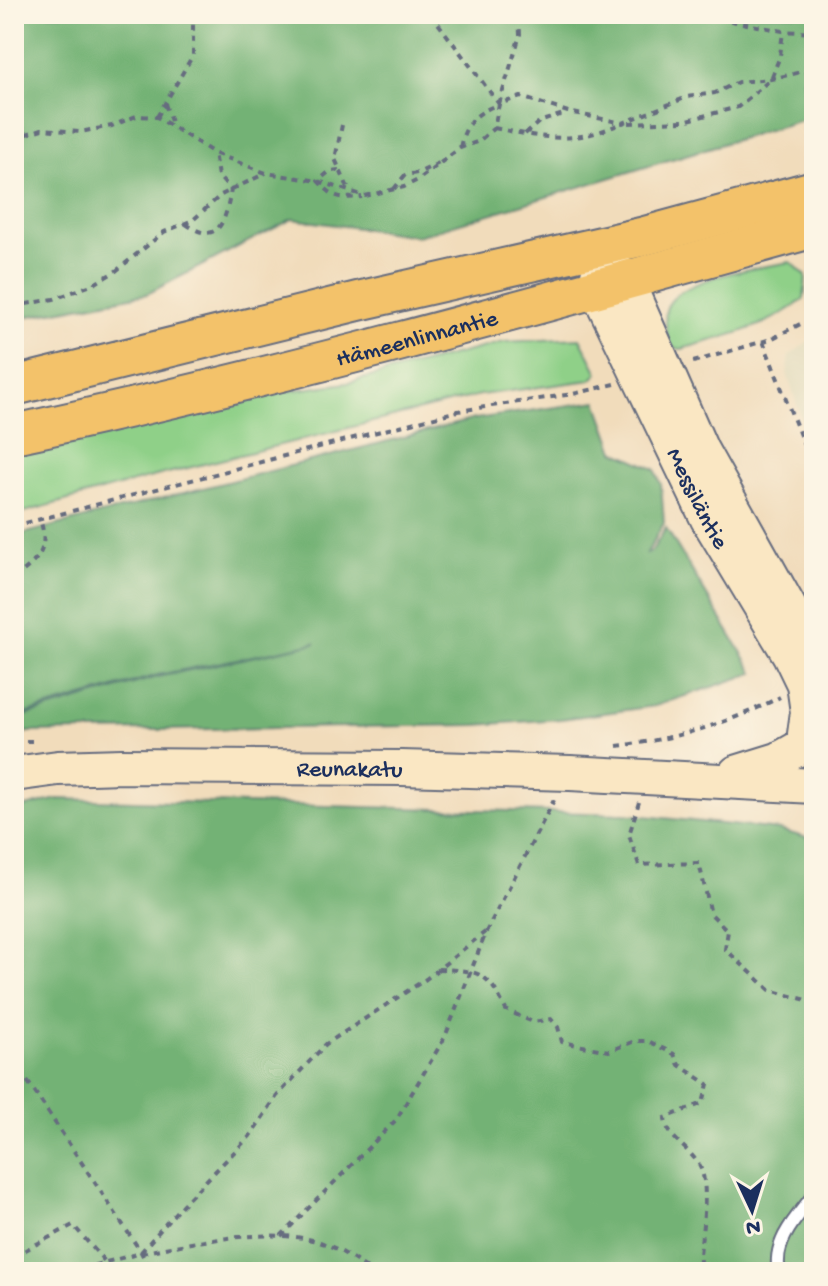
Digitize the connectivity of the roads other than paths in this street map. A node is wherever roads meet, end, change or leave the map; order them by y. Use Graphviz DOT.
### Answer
graph roads {
  1 [pos="814,190"];
  2 [pos="814,228"];
  3 [pos="606,263"];
  4 [pos="14,386"];
  5 [pos="14,434"];
  6 [pos="814,652"];
  7 [pos="807,734"];
  8 [pos="14,774"];
  9 [pos="684,778"];
  10 [pos="814,784"];
  11 [pos="814,1195"];
  12 [pos="779,1272"];
  1 -- 3 [label="main road, Hämeenlinnantie"];
  2 -- 3 [label="main road, Hämeenlinnantie"];
  3 -- 4 [label="main road, Hämeenlinnantie"];
  3 -- 5 [label="main road, Hämeenlinnantie"];
  3 -- 6 [label="street, Messiläntie"];
  3 -- 7 [label="street, Messiläntie"];
  7 -- 9 [label="street, Reunakatu"];
  7 -- 10 [label="street"];
  8 -- 9 [label="street, Reunakatu"];
  9 -- 10 [label="street, Reunakatu"];
  11 -- 12 [label="lane"];
}
